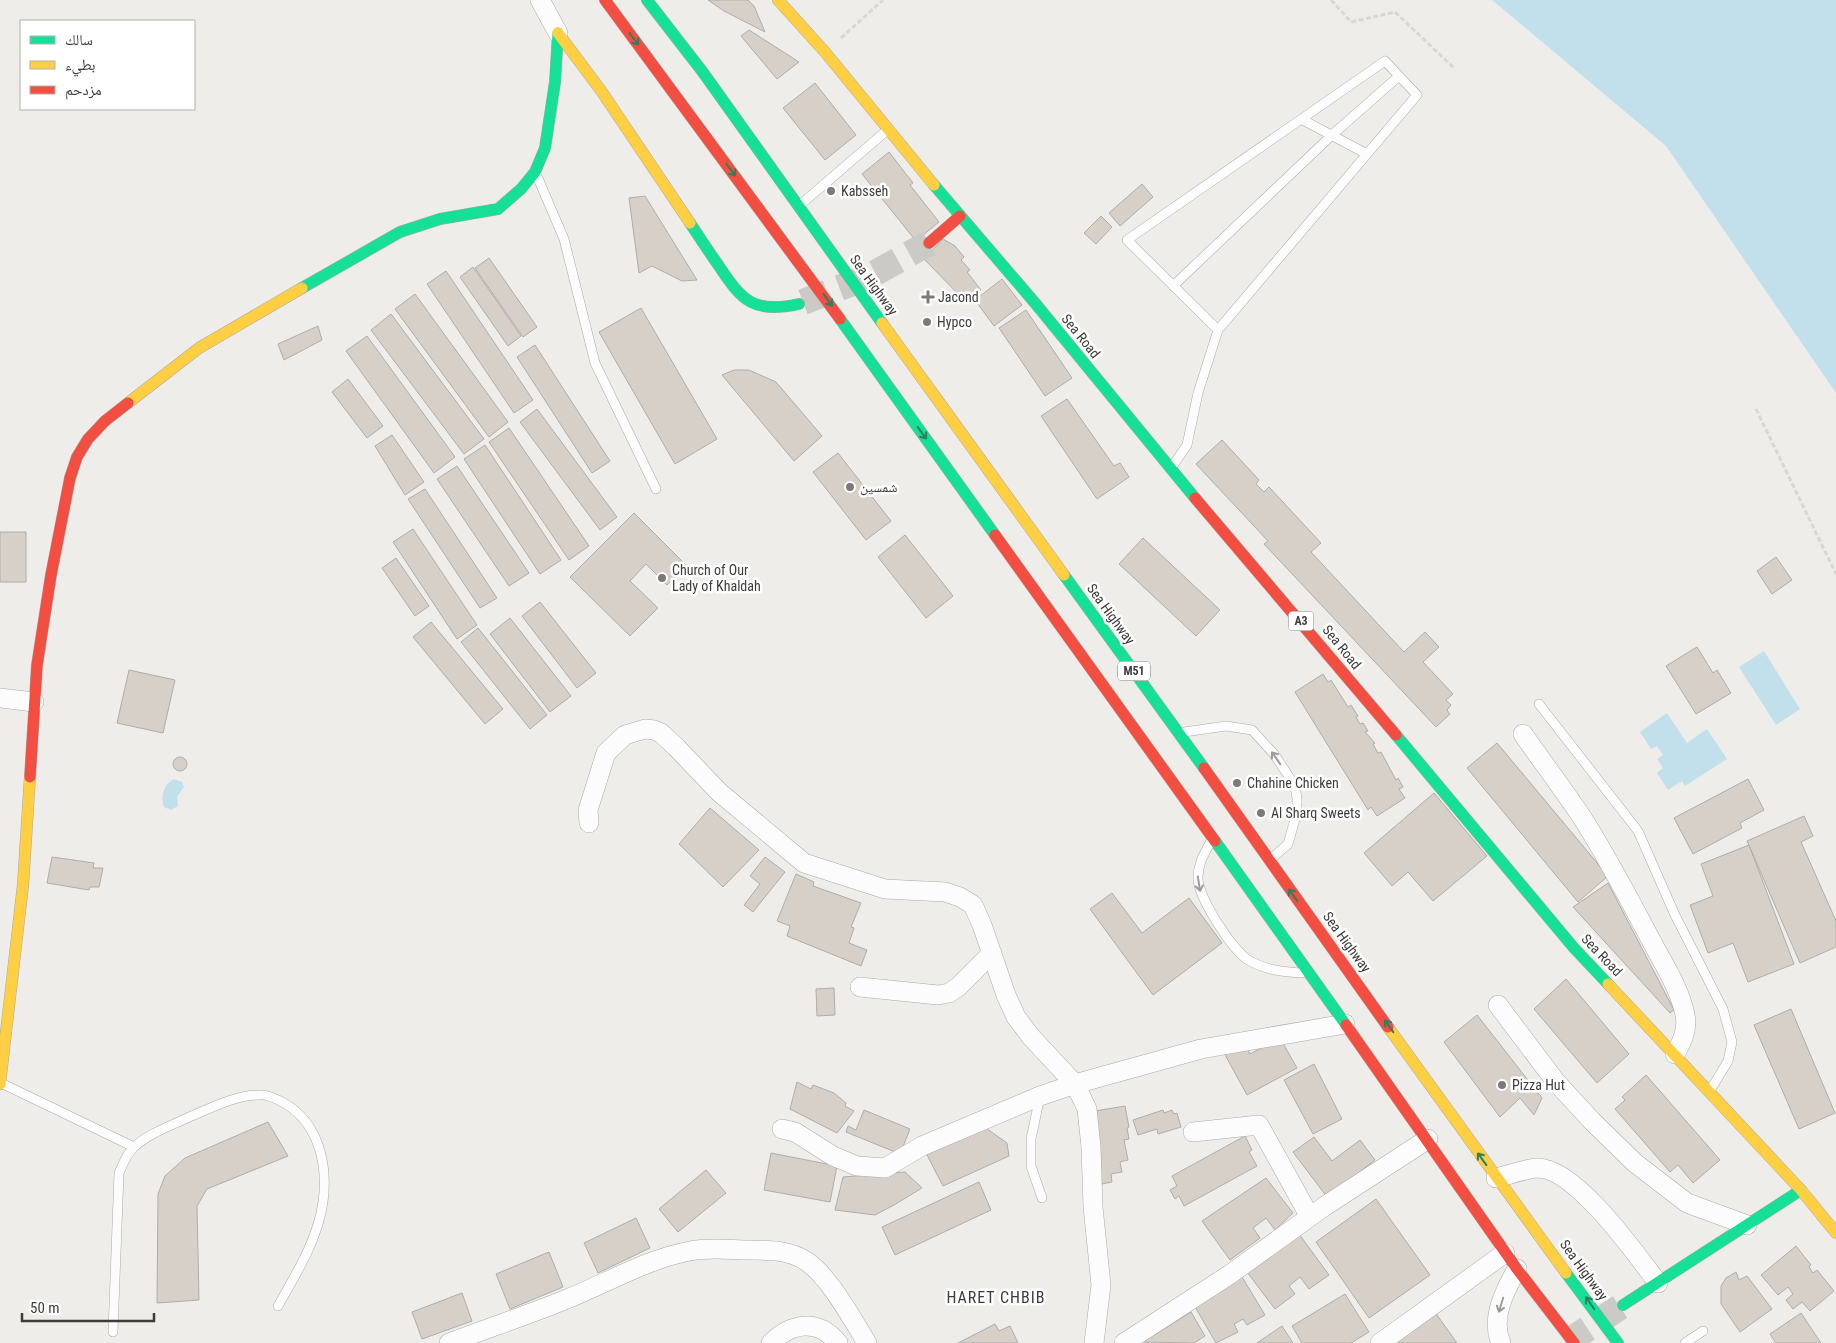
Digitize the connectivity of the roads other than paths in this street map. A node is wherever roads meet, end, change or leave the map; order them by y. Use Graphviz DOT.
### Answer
graph roads {
  1 [pos="540,0"];
  2 [pos="605,0"];
  3 [pos="648,0"];
  4 [pos="778,0"];
  5 [pos="558,33"];
  6 [pos="1399,76"];
  7 [pos="580,82"];
  8 [pos="602,92"];
  9 [pos="564,104"];
  10 [pos="1301,119"];
  11 [pos="887,130"];
  12 [pos="548,133"];
  13 [pos="1332,135"];
  14 [pos="1367,154"];
  15 [pos="535,172"];
  16 [pos="798,207"];
  17 [pos="960,216"];
  18 [pos="929,243"];
  19 [pos="1173,286"];
  20 [pos="799,304"];
  21 [pos="1218,330"];
  22 [pos="1171,470"];
  23 [pos="656,489"];
  24 [pos="0,698"];
  25 [pos="34,702"];
  26 [pos="1540,704"];
  27 [pos="1179,733"];
  28 [pos="1523,734"];
  29 [pos="589,823"];
  30 [pos="1212,839"];
  31 [pos="1268,861"];
  32 [pos="992,953"];
  33 [pos="1308,973"];
  34 [pos="860,987"];
  35 [pos="1498,1005"];
  36 [pos="1344,1024"];
  37 [pos="1675,1054"];
  38 [pos="0,1083"];
  39 [pos="1075,1084"];
  40 [pos="1708,1093"];
  41 [pos="1040,1096"];
  42 [pos="782,1128"];
  43 [pos="1193,1132"];
  44 [pos="1428,1139"];
  45 [pos="134,1147"];
  46 [pos="1496,1178"];
  47 [pos="1802,1190"];
  48 [pos="1042,1198"];
  49 [pos="1310,1217"];
  50 [pos="1747,1225"];
  51 [pos="1836,1233"];
  52 [pos="1505,1253"];
  53 [pos="1516,1269"];
  54 [pos="1658,1283"];
  55 [pos="1623,1305"];
  56 [pos="278,1306"];
  57 [pos="1703,1331"];
  58 [pos="113,1332"];
  59 [pos="449,1343"];
  60 [pos="771,1343"];
  61 [pos="838,1343"];
  62 [pos="867,1343"];
  63 [pos="1094,1343"];
  64 [pos="1124,1343"];
  65 [pos="1380,1343"];
  66 [pos="1501,1343"];
  67 [pos="1574,1343"];
  68 [pos="1618,1343"];
  69 [pos="1685,1343"];
  1 -- 5 [label="street"];
  2 -- 30 [label="main road, M51, one-way"];
  3 -- 16 [label="main road, Sea Highway / M51"];
  4 -- 11 [label="main road, Sea Road / A3"];
  5 -- 8 [label="main road"];
  5 -- 12 [label="main road"];
  6 -- 10 [label="lane"];
  6 -- 13 [label="lane"];
  6 -- 14 [label="lane"];
  7 -- 8 [label="main road"];
  8 -- 20 [label="main road"];
  9 -- 12 [label="main road"];
  10 -- 13 [label="lane"];
  10 -- 19 [label="lane"];
  11 -- 16 [label="lane"];
  11 -- 17 [label="main road, Sea Road / A3"];
  12 -- 15 [label="main road"];
  13 -- 14 [label="lane"];
  13 -- 19 [label="lane"];
  14 -- 21 [label="lane"];
  15 -- 23 [label="lane"];
  15 -- 25 [label="main road"];
  16 -- 27 [label="main road, Sea Highway / M51"];
  17 -- 18 [label="main road"];
  17 -- 22 [label="main road, Sea Road / A3"];
  19 -- 21 [label="lane"];
  21 -- 22 [label="lane"];
  22 -- 37 [label="main road, Sea Road / A3"];
  24 -- 25 [label="street"];
  25 -- 38 [label="main road"];
  26 -- 40 [label="lane"];
  27 -- 31 [label="main road, Sea Highway / M51"];
  31 -- 27 [label="lane, one-way"];
  28 -- 37 [label="street"];
  29 -- 32 [label="street"];
  30 -- 33 [label="main road, M51"];
  30 -- 33 [label="lane, one-way"];
  46 -- 31 [label="main road, Sea Highway / M51, one-way"];
  32 -- 34 [label="street"];
  32 -- 39 [label="street"];
  33 -- 36 [label="main road, M51"];
  35 -- 50 [label="street"];
  36 -- 39 [label="street"];
  36 -- 44 [label="main road, M51"];
  37 -- 40 [label="main road, Sea Road / A3"];
  38 -- 45 [label="lane"];
  39 -- 41 [label="street"];
  39 -- 63 [label="street"];
  40 -- 47 [label="main road, Sea Road / A3"];
  41 -- 42 [label="street"];
  41 -- 48 [label="lane"];
  43 -- 49 [label="street"];
  44 -- 49 [label="street"];
  44 -- 52 [label="main road, M51"];
  45 -- 56 [label="lane"];
  45 -- 58 [label="lane"];
  46 -- 54 [label="street"];
  68 -- 46 [label="main road, Sea Highway / M51, one-way"];
  47 -- 50 [label="main road"];
  47 -- 51 [label="main road, Sea Road / A3"];
  49 -- 64 [label="street"];
  50 -- 54 [label="main road"];
  52 -- 53 [label="main road, M51"];
  52 -- 65 [label="street"];
  53 -- 66 [label="street, one-way"];
  53 -- 67 [label="main road, M51"];
  54 -- 55 [label="main road"];
  57 -- 69 [label="lane"];
  59 -- 62 [label="street"];
  60 -- 61 [label="street"];
}
